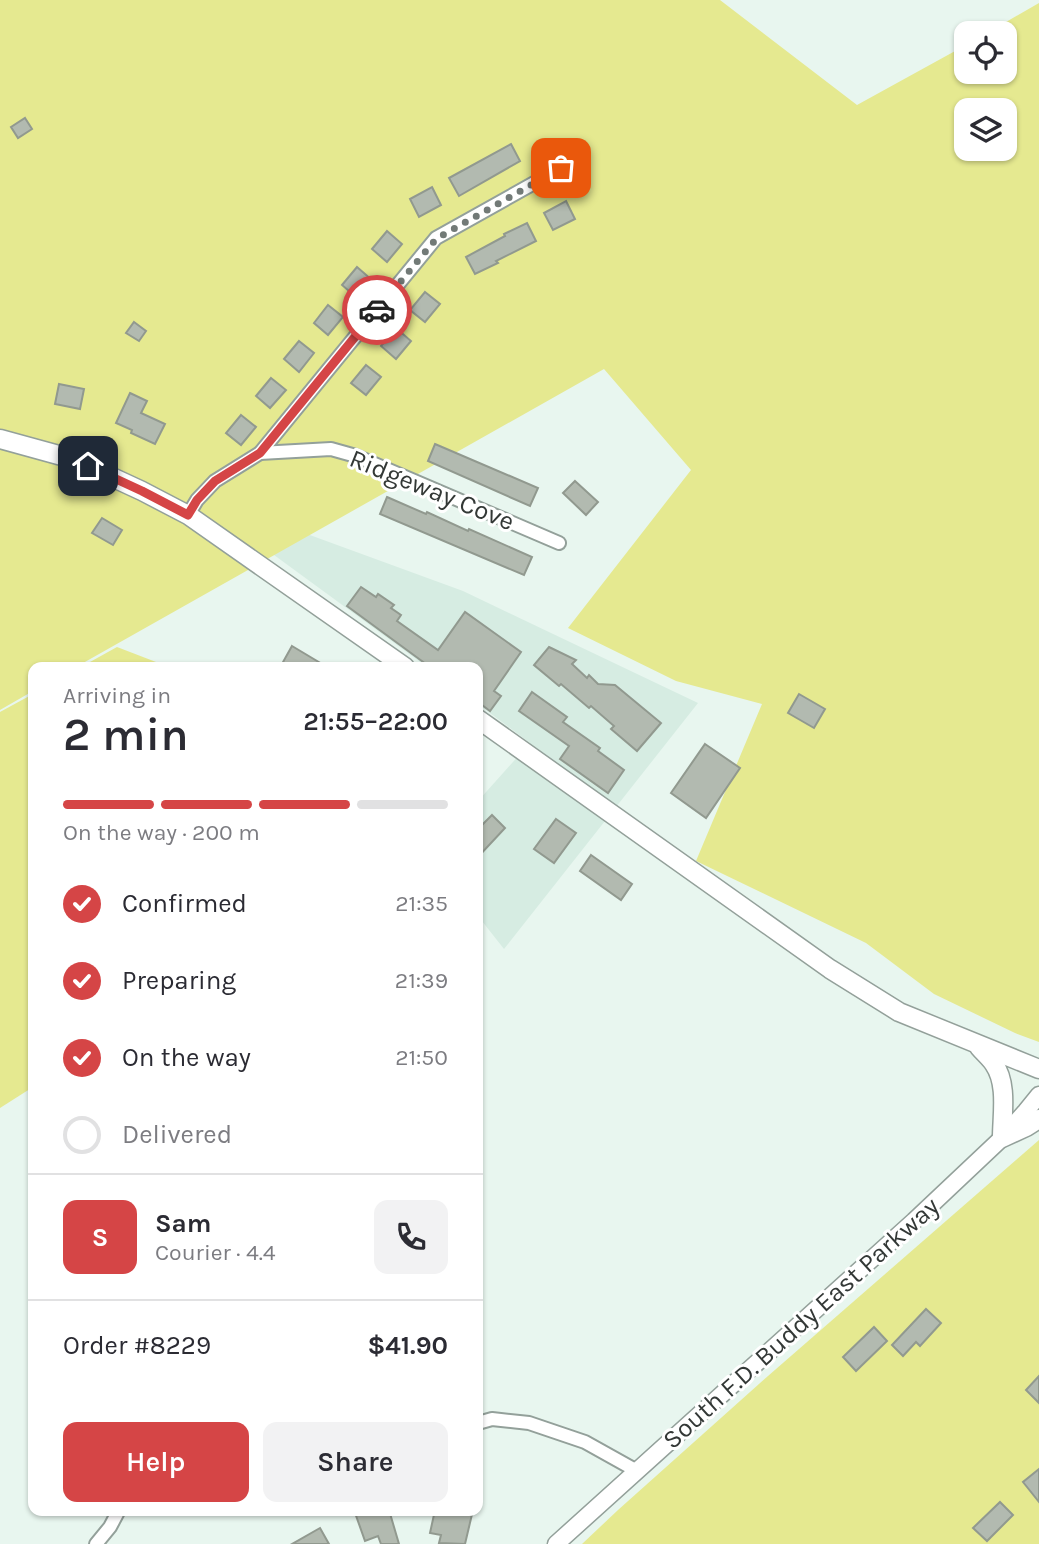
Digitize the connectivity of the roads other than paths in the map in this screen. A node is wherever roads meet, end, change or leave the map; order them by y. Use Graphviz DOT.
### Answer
graph roads {
  1 [pos="561,168"];
  2 [pos="0,439"];
  3 [pos="260,453"];
  4 [pos="188,515"];
  5 [pos="559,542"];
  6 [pos="398,662"];
  7 [pos="483,723"];
  8 [pos="976,1044"];
  9 [pos="1039,1069"];
  10 [pos="1039,1095"];
  11 [pos="1039,1119"];
  12 [pos="1002,1138"];
  13 [pos="483,1422"];
  14 [pos="637,1471"];
  15 [pos="116,1516"];
  16 [pos="96,1544"];
  17 [pos="556,1544"];
  1 -- 3 [label="street"];
  2 -- 4 [label="main road"];
  3 -- 4 [label="street"];
  3 -- 5 [label="street, Ridgeway Cove"];
  4 -- 6 [label="main road"];
  7 -- 8 [label="main road"];
  8 -- 9 [label="main road"];
  8 -- 12 [label="main road"];
  10 -- 12 [label="street, South F.D. Buddy East Parkway"];
  11 -- 12 [label="main road"];
  12 -- 14 [label="street, South F.D. Buddy East Parkway"];
  13 -- 14 [label="street"];
  14 -- 17 [label="street, South F.D. Buddy East Parkway"];
  15 -- 16 [label="street"];
}
